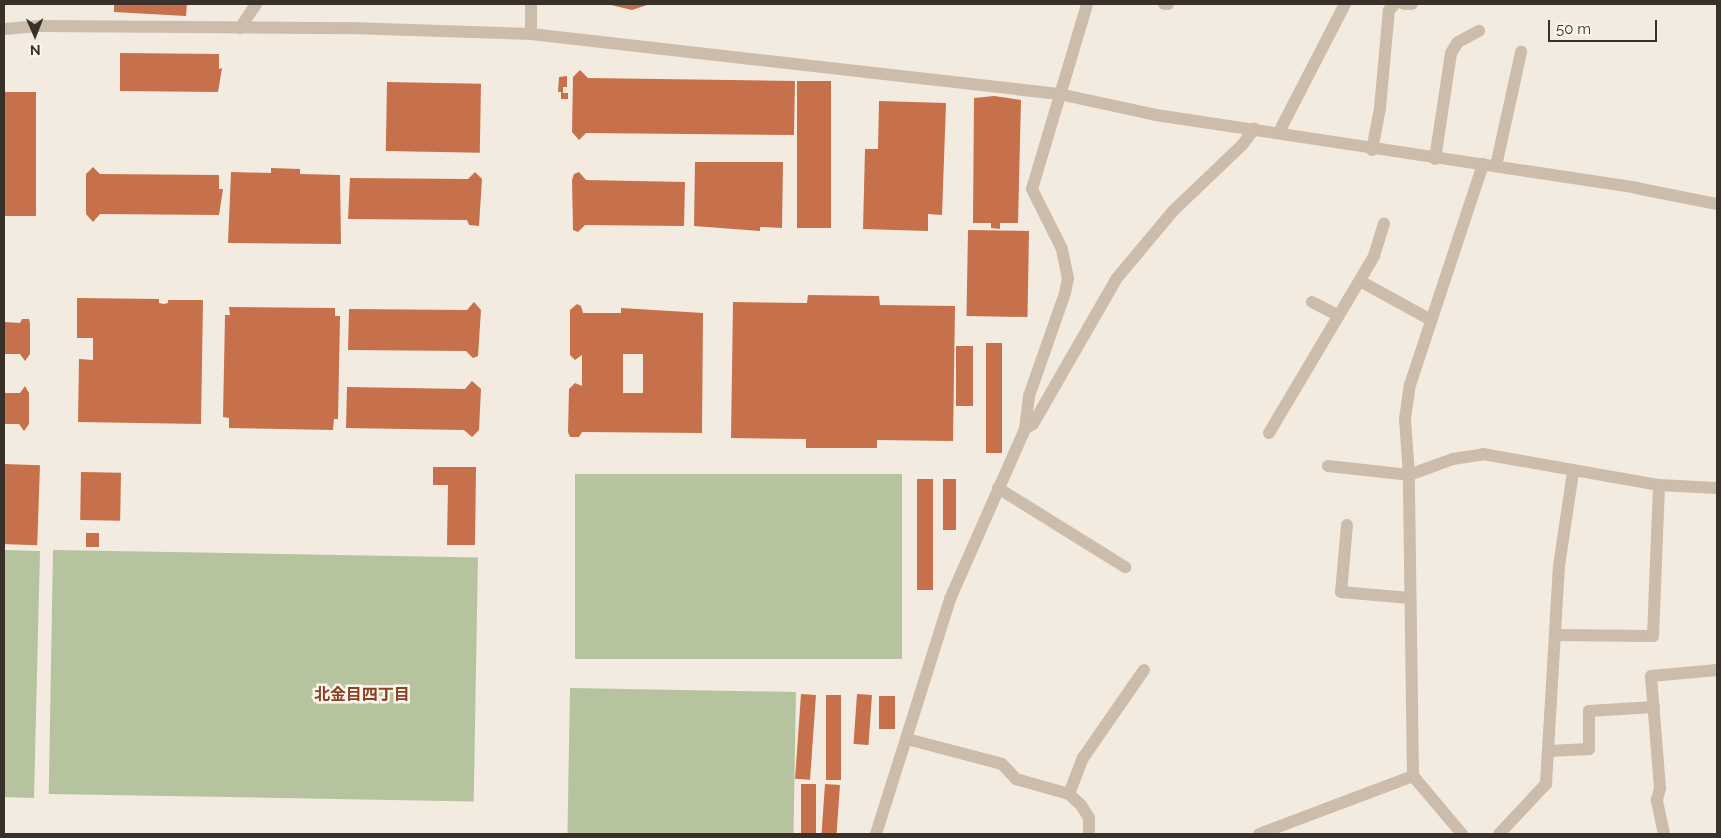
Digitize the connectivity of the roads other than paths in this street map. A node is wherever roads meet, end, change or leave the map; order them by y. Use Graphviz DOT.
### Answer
graph roads {
  1 [pos="256,4"];
  2 [pos="531,4"];
  3 [pos="1088,4"];
  4 [pos="1164,4"];
  5 [pos="1168,4"];
  6 [pos="1345,4"];
  7 [pos="1395,4"];
  8 [pos="1404,4"];
  9 [pos="1412,4"];
  10 [pos="240,28"];
  11 [pos="4,29"];
  12 [pos="1479,30"];
  13 [pos="531,34"];
  14 [pos="1521,52"];
  15 [pos="1059,94"];
  16 [pos="1254,129"];
  17 [pos="1279,132"];
  18 [pos="1372,150"];
  19 [pos="1435,159"];
  20 [pos="1484,164"];
  21 [pos="1496,166"];
  22 [pos="1717,204"];
  23 [pos="1384,223"];
  24 [pos="1360,281"];
  25 [pos="1312,302"];
  26 [pos="1339,316"];
  27 [pos="1431,320"];
  28 [pos="1025,429"];
  29 [pos="1269,433"];
  30 [pos="1328,466"];
  31 [pos="1573,472"];
  32 [pos="1409,475"];
  33 [pos="1658,485"];
  34 [pos="998,488"];
  35 [pos="1717,488"];
  36 [pos="1347,525"];
  37 [pos="1125,567"];
  38 [pos="1410,598"];
  39 [pos="1556,635"];
  40 [pos="1144,670"];
  41 [pos="1717,670"];
  42 [pos="1654,708"];
  43 [pos="907,739"];
  44 [pos="1548,751"];
  45 [pos="1412,776"];
  46 [pos="1069,794"];
  47 [pos="876,834"];
  48 [pos="1089,834"];
  49 [pos="1260,834"];
  50 [pos="1462,834"];
  51 [pos="1499,834"];
  52 [pos="1664,834"];
  1 -- 10 [label="street"];
  2 -- 13 [label="street"];
  3 -- 15 [label="street"];
  4 -- 5 [label="street"];
  6 -- 17 [label="street"];
  7 -- 18 [label="street"];
  8 -- 9 [label="street"];
  10 -- 11 [label="street"];
  10 -- 13 [label="street"];
  12 -- 19 [label="street"];
  13 -- 15 [label="street"];
  14 -- 21 [label="street"];
  15 -- 16 [label="street"];
  15 -- 28 [label="street"];
  16 -- 17 [label="street"];
  16 -- 28 [label="street"];
  17 -- 18 [label="street"];
  18 -- 19 [label="street"];
  19 -- 20 [label="street"];
  20 -- 21 [label="street"];
  20 -- 27 [label="street"];
  21 -- 22 [label="street"];
  23 -- 24 [label="street"];
  24 -- 26 [label="street"];
  24 -- 27 [label="street"];
  25 -- 26 [label="street"];
  26 -- 29 [label="street"];
  27 -- 32 [label="street"];
  28 -- 34 [label="street"];
  30 -- 32 [label="street"];
  31 -- 32 [label="street"];
  31 -- 33 [label="street"];
  31 -- 39 [label="street"];
  32 -- 38 [label="street"];
  33 -- 35 [label="street"];
  33 -- 39 [label="street"];
  34 -- 37 [label="street"];
  34 -- 43 [label="street"];
  36 -- 38 [label="street"];
  38 -- 45 [label="street"];
  39 -- 44 [label="street"];
  40 -- 46 [label="street"];
  41 -- 42 [label="street"];
  42 -- 44 [label="street"];
  42 -- 52 [label="street"];
  43 -- 46 [label="street"];
  43 -- 47 [label="street"];
  44 -- 51 [label="street"];
  45 -- 49 [label="street"];
  45 -- 50 [label="street"];
  46 -- 48 [label="street"];
}
